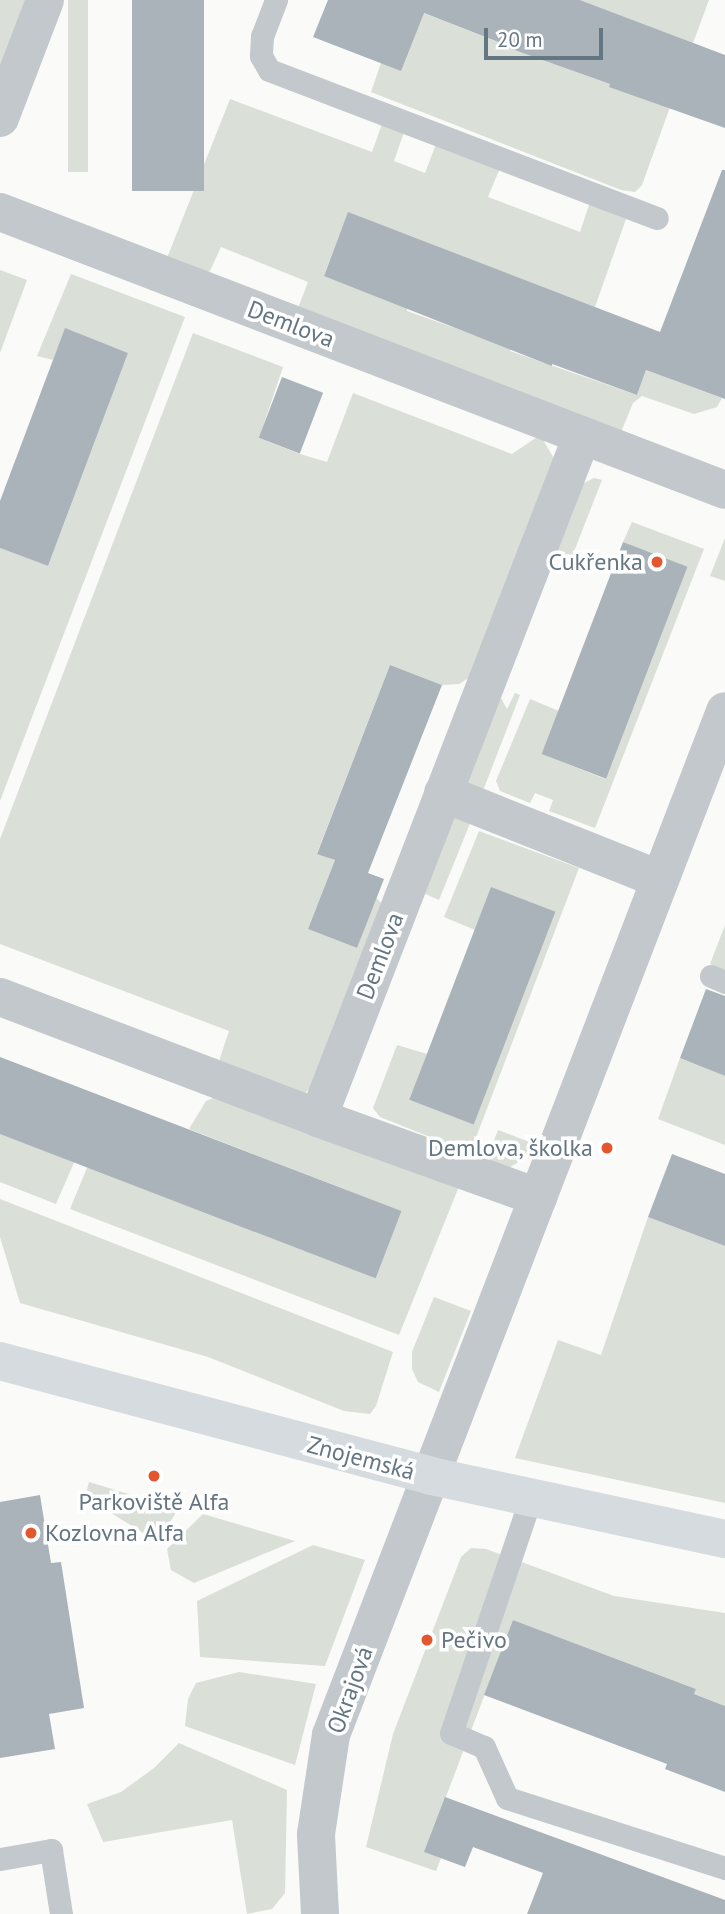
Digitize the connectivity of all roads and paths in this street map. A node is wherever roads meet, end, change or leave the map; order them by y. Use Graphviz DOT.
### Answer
graph roads {
  1 [pos="45,0"];
  2 [pos="276,0"];
  3 [pos="0,118"];
  4 [pos="0,212"];
  5 [pos="657,218"];
  6 [pos="582,436"];
  7 [pos="725,490"];
  8 [pos="725,711"];
  9 [pos="443,793"];
  10 [pos="660,879"];
  11 [pos="0,997"];
  12 [pos="318,1118"];
  13 [pos="538,1197"];
  14 [pos="0,1361"];
  15 [pos="430,1476"];
  16 [pos="530,1500"];
  17 [pos="725,1539"];
  18 [pos="0,1859"];
  19 [pos="725,1868"];
  20 [pos="61,1914"];
  21 [pos="320,1914"];
  1 -- 3 [label="street"];
  2 -- 5 [label="lane"];
  4 -- 6 [label="street, Demlova"];
  6 -- 7 [label="street, Demlova"];
  6 -- 9 [label="street, Demlova"];
  8 -- 10 [label="street"];
  9 -- 10 [label="street"];
  9 -- 12 [label="street, Demlova"];
  10 -- 13 [label="street"];
  11 -- 12 [label="street"];
  12 -- 13 [label="street"];
  13 -- 15 [label="street"];
  14 -- 15 [label="street, Znojemská"];
  15 -- 16 [label="street, Znojemská"];
  15 -- 21 [label="street, Okrajová"];
  16 -- 17 [label="street, Znojemská"];
  16 -- 19 [label="lane"];
  18 -- 20 [label="lane"];
}
